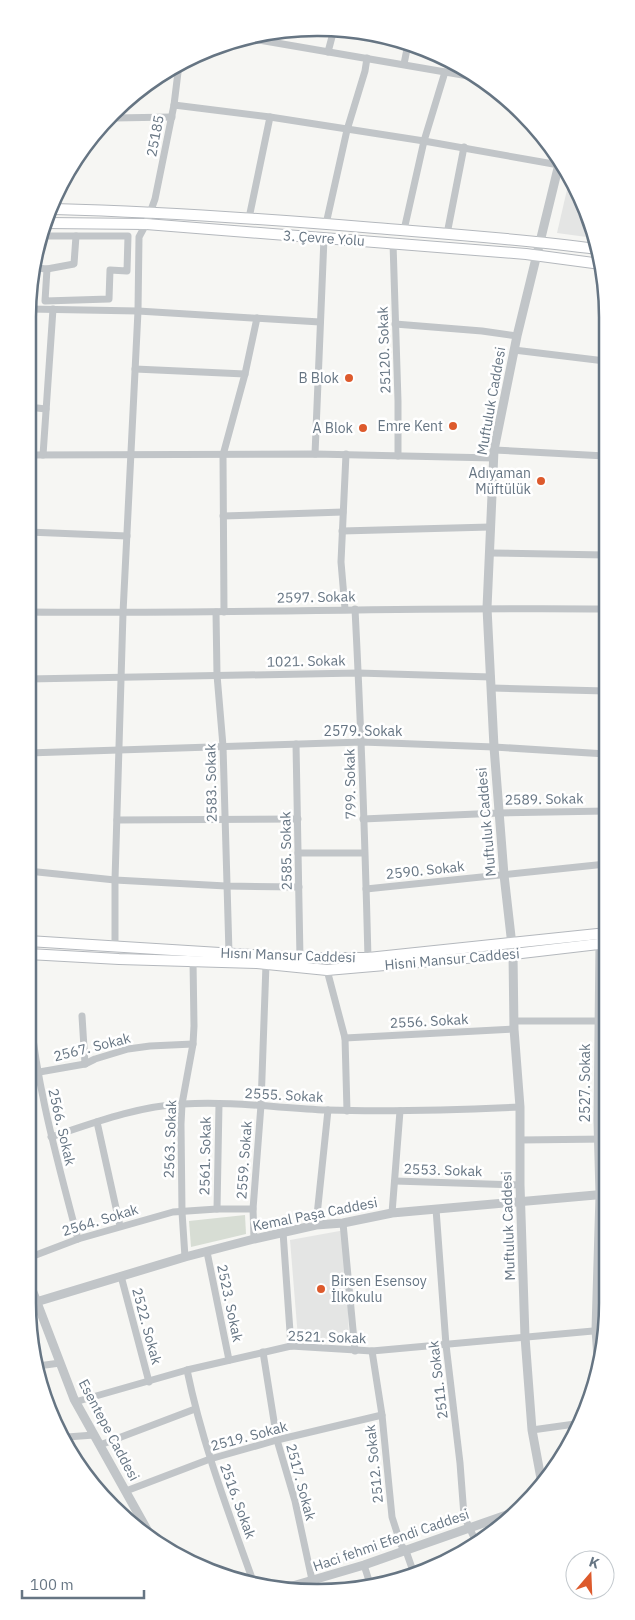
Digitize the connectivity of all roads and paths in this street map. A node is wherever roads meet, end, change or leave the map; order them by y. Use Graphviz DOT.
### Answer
graph roads {
  1 [pos="331,37"];
  2 [pos="266,41"];
  3 [pos="407,51"];
  4 [pos="328,52"];
  5 [pos="367,58"];
  6 [pos="404,64"];
  7 [pos="445,72"];
  8 [pos="178,74"];
  9 [pos="459,74"];
  10 [pos="174,105"];
  11 [pos="172,117"];
  12 [pos="270,117"];
  13 [pos="120,118"];
  14 [pos="347,130"];
  15 [pos="424,141"];
  16 [pos="464,147"];
  17 [pos="553,164"];
  18 [pos="558,172"];
  19 [pos="58,209"];
  20 [pos="151,212"];
  21 [pos="249,218"];
  22 [pos="53,223"];
  23 [pos="146,224"];
  24 [pos="326,224"];
  25 [pos="404,230"];
  26 [pos="447,234"];
  27 [pos="48,236"];
  28 [pos="76,236"];
  29 [pos="324,238"];
  30 [pos="542,242"];
  31 [pos="393,243"];
  32 [pos="590,248"];
  33 [pos="538,256"];
  34 [pos="593,263"];
  35 [pos="41,268"];
  36 [pos="47,269"];
  37 [pos="88,300"];
  38 [pos="36,309"];
  39 [pos="53,309"];
  40 [pos="88,310"];
  41 [pos="138,311"];
  42 [pos="257,318"];
  43 [pos="320,322"];
  44 [pos="395,324"];
  45 [pos="518,336"];
  46 [pos="514,350"];
  47 [pos="599,360"];
  48 [pos="135,369"];
  49 [pos="245,374"];
  50 [pos="36,407"];
  51 [pos="46,408"];
  52 [pos="131,454"];
  53 [pos="316,454"];
  54 [pos="346,454"];
  55 [pos="494,454"];
  56 [pos="36,455"];
  57 [pos="43,455"];
  58 [pos="223,455"];
  59 [pos="398,456"];
  60 [pos="599,456"];
  61 [pos="343,512"];
  62 [pos="223,516"];
  63 [pos="490,527"];
  64 [pos="342,531"];
  65 [pos="36,532"];
  66 [pos="127,536"];
  67 [pos="490,552"];
  68 [pos="599,554"];
  69 [pos="487,608"];
  70 [pos="345,609"];
  71 [pos="355,609"];
  72 [pos="599,609"];
  73 [pos="36,612"];
  74 [pos="220,612"];
  75 [pos="123,613"];
  76 [pos="358,673"];
  77 [pos="217,675"];
  78 [pos="122,676"];
  79 [pos="491,677"];
  80 [pos="36,679"];
  81 [pos="492,688"];
  82 [pos="599,691"];
  83 [pos="362,742"];
  84 [pos="296,744"];
  85 [pos="223,746"];
  86 [pos="494,746"];
  87 [pos="120,750"];
  88 [pos="36,753"];
  89 [pos="599,754"];
  90 [pos="599,811"];
  91 [pos="499,813"];
  92 [pos="224,818"];
  93 [pos="298,819"];
  94 [pos="363,819"];
  95 [pos="117,820"];
  96 [pos="298,853"];
  97 [pos="364,853"];
  98 [pos="599,865"];
  99 [pos="36,872"];
  100 [pos="504,875"];
  101 [pos="115,880"];
  102 [pos="226,886"];
  103 [pos="299,887"];
  104 [pos="366,889"];
  105 [pos="599,934"];
  106 [pos="36,941"];
  107 [pos="599,944"];
  108 [pos="115,946"];
  109 [pos="513,949"];
  110 [pos="229,953"];
  111 [pos="36,954"];
  112 [pos="300,958"];
  113 [pos="368,958"];
  114 [pos="193,961"];
  115 [pos="266,964"];
  116 [pos="327,970"];
  117 [pos="599,996"];
  118 [pos="82,1016"];
  119 [pos="597,1022"];
  120 [pos="514,1025"];
  121 [pos="345,1038"];
  122 [pos="193,1044"];
  123 [pos="36,1063"];
  124 [pos="85,1064"];
  125 [pos="37,1072"];
  126 [pos="597,1077"];
  127 [pos="182,1104"];
  128 [pos="219,1104"];
  129 [pos="261,1105"];
  130 [pos="520,1108"];
  131 [pos="328,1110"];
  132 [pos="347,1111"];
  133 [pos="400,1111"];
  134 [pos="97,1122"];
  135 [pos="51,1138"];
  136 [pos="598,1139"];
  137 [pos="520,1140"];
  138 [pos="599,1150"];
  139 [pos="395,1181"];
  140 [pos="520,1185"];
  141 [pos="599,1194"];
  142 [pos="521,1201"];
  143 [pos="217,1209"];
  144 [pos="253,1209"];
  145 [pos="436,1209"];
  146 [pos="182,1212"];
  147 [pos="392,1213"];
  148 [pos="343,1223"];
  149 [pos="316,1225"];
  150 [pos="120,1226"];
  151 [pos="283,1232"];
  152 [pos="78,1239"];
  153 [pos="254,1239"];
  154 [pos="207,1252"];
  155 [pos="36,1255"];
  156 [pos="186,1258"];
  157 [pos="599,1262"];
  158 [pos="121,1276"];
  159 [pos="36,1302"];
  160 [pos="37,1313"];
  161 [pos="595,1330"];
  162 [pos="524,1337"];
  163 [pos="596,1340"];
  164 [pos="446,1345"];
  165 [pos="291,1346"];
  166 [pos="355,1351"];
  167 [pos="372,1351"];
  168 [pos="263,1352"];
  169 [pos="229,1360"];
  170 [pos="60,1363"];
  171 [pos="44,1365"];
  172 [pos="187,1370"];
  173 [pos="149,1382"];
  174 [pos="75,1402"];
  175 [pos="195,1409"];
  176 [pos="382,1415"];
  177 [pos="571,1425"];
  178 [pos="532,1430"];
  179 [pos="94,1435"];
  180 [pos="70,1437"];
  181 [pos="277,1440"];
  182 [pos="100,1445"];
  183 [pos="210,1459"];
  184 [pos="540,1475"];
  185 [pos="126,1491"];
  186 [pos="498,1518"];
  187 [pos="138,1519"];
  188 [pos="471,1528"];
  189 [pos="474,1536"];
  190 [pos="406,1550"];
  191 [pos="364,1565"];
  192 [pos="412,1567"];
  193 [pos="251,1575"];
  194 [pos="368,1579"];
  195 [pos="313,1584"];
  196 [pos="316,1584"];
  1 -- 4 [label="street"];
  2 -- 4 [label="street"];
  3 -- 6 [label="street"];
  4 -- 5 [label="street"];
  5 -- 6 [label="street"];
  5 -- 14 [label="street"];
  6 -- 7 [label="street"];
  7 -- 9 [label="street"];
  7 -- 15 [label="street"];
  8 -- 10 [label="street, 25185"];
  10 -- 11 [label="street, 25185"];
  10 -- 12 [label="street"];
  11 -- 13 [label="street"];
  11 -- 20 [label="street, 25185"];
  12 -- 14 [label="street"];
  12 -- 21 [label="street"];
  14 -- 15 [label="street"];
  14 -- 24 [label="street"];
  15 -- 16 [label="street"];
  15 -- 25 [label="street"];
  16 -- 17 [label="street"];
  16 -- 26 [label="street"];
  18 -- 30 [label="street, Muftuluk Caddesi"];
  19 -- 20 [label="main road, 3. Çevre Yolu"];
  20 -- 21 [label="main road, 3. Çevre Yolu"];
  20 -- 23 [label="street, 25185"];
  21 -- 24 [label="main road, 3. Çevre Yolu"];
  22 -- 23 [label="main road, 3. Çevre Yolu"];
  23 -- 29 [label="main road, 3. Çevre Yolu"];
  23 -- 41 [label="street, 25185"];
  24 -- 25 [label="main road, 3. Çevre Yolu"];
  25 -- 26 [label="main road, 3. Çevre Yolu"];
  26 -- 30 [label="main road, 3. Çevre Yolu"];
  27 -- 28 [label="street"];
  28 -- 36 [label="street"];
  28 -- 37 [label="street"];
  29 -- 31 [label="main road, 3. Çevre Yolu"];
  29 -- 43 [label="street"];
  30 -- 32 [label="main road, 3. Çevre Yolu"];
  30 -- 33 [label="street, Muftuluk Caddesi"];
  31 -- 33 [label="main road, 3. Çevre Yolu"];
  31 -- 44 [label="street, 25120. Sokak"];
  33 -- 34 [label="main road, 3. Çevre Yolu"];
  33 -- 45 [label="street, Muftuluk Caddesi"];
  35 -- 36 [label="street"];
  36 -- 37 [label="street"];
  37 -- 40 [label="street"];
  38 -- 39 [label="street"];
  39 -- 40 [label="street"];
  39 -- 51 [label="street"];
  40 -- 41 [label="street"];
  41 -- 42 [label="street"];
  41 -- 48 [label="street, 25185"];
  42 -- 43 [label="street"];
  42 -- 49 [label="street, 2583. Sokak"];
  43 -- 53 [label="street"];
  44 -- 45 [label="street"];
  44 -- 59 [label="street, 25120. Sokak"];
  45 -- 46 [label="street, Muftuluk Caddesi"];
  46 -- 47 [label="street"];
  46 -- 55 [label="street, Muftuluk Caddesi"];
  48 -- 49 [label="street"];
  48 -- 52 [label="street, 25185"];
  49 -- 58 [label="street, 2583. Sokak"];
  50 -- 51 [label="street"];
  51 -- 57 [label="street"];
  52 -- 57 [label="street"];
  52 -- 58 [label="street"];
  52 -- 66 [label="street, 25185"];
  53 -- 54 [label="street"];
  53 -- 58 [label="street"];
  54 -- 59 [label="street"];
  54 -- 61 [label="street"];
  55 -- 59 [label="street"];
  55 -- 60 [label="street"];
  55 -- 63 [label="street, Muftuluk Caddesi"];
  56 -- 57 [label="street"];
  58 -- 62 [label="street, 2583. Sokak"];
  61 -- 62 [label="street"];
  61 -- 64 [label="street"];
  62 -- 74 [label="street, 2583. Sokak"];
  63 -- 64 [label="street"];
  63 -- 67 [label="street, Muftuluk Caddesi"];
  64 -- 70 [label="street"];
  65 -- 66 [label="street"];
  66 -- 75 [label="street, 25185"];
  67 -- 68 [label="street"];
  67 -- 69 [label="street, Muftuluk Caddesi"];
  69 -- 71 [label="street, 2597. Sokak"];
  69 -- 72 [label="street, 2597. Sokak"];
  69 -- 79 [label="street, Muftuluk Caddesi"];
  70 -- 71 [label="street, 2597. Sokak"];
  70 -- 74 [label="street, 2597. Sokak"];
  71 -- 76 [label="street, 799. Sokak"];
  73 -- 75 [label="street, 2597. Sokak"];
  74 -- 75 [label="street, 2597. Sokak"];
  74 -- 77 [label="street, 2583. Sokak"];
  75 -- 78 [label="street, 25185"];
  76 -- 77 [label="street, 1021. Sokak"];
  76 -- 79 [label="street, 1021. Sokak"];
  76 -- 83 [label="street, 799. Sokak"];
  77 -- 78 [label="street, 1021. Sokak"];
  77 -- 85 [label="street, 2583. Sokak"];
  78 -- 80 [label="street, 1021. Sokak"];
  78 -- 87 [label="street, 25185"];
  79 -- 81 [label="street, Muftuluk Caddesi"];
  81 -- 82 [label="street"];
  81 -- 86 [label="street, Muftuluk Caddesi"];
  83 -- 84 [label="street, 2579. Sokak"];
  83 -- 86 [label="street, 2579. Sokak"];
  83 -- 94 [label="street, 799. Sokak"];
  84 -- 85 [label="street, 2579. Sokak"];
  84 -- 93 [label="street, 2585. Sokak"];
  85 -- 87 [label="street, 2579. Sokak"];
  85 -- 92 [label="street, 2583. Sokak"];
  86 -- 89 [label="street, 2579. Sokak"];
  86 -- 91 [label="street, Muftuluk Caddesi"];
  87 -- 88 [label="street, 2579. Sokak"];
  87 -- 95 [label="street, 25185"];
  90 -- 91 [label="street, 2589. Sokak"];
  91 -- 94 [label="street, 2589. Sokak"];
  91 -- 100 [label="street, Muftuluk Caddesi"];
  92 -- 93 [label="street"];
  92 -- 95 [label="street"];
  92 -- 102 [label="street, 2583. Sokak"];
  93 -- 96 [label="street, 2585. Sokak"];
  94 -- 97 [label="street, 799. Sokak"];
  95 -- 101 [label="street, 25185"];
  96 -- 97 [label="street"];
  96 -- 103 [label="street, 2585. Sokak"];
  97 -- 104 [label="street, 799. Sokak"];
  98 -- 100 [label="street, 2590. Sokak"];
  99 -- 101 [label="street"];
  100 -- 104 [label="street, 2590. Sokak"];
  100 -- 109 [label="street, Muftuluk Caddesi"];
  101 -- 102 [label="street"];
  101 -- 108 [label="street, 25185"];
  102 -- 103 [label="street"];
  102 -- 110 [label="street, 2583. Sokak"];
  103 -- 112 [label="street, 2585. Sokak"];
  104 -- 113 [label="street, 799. Sokak"];
  105 -- 109 [label="main road, Hısnı Mansur Caddesi"];
  106 -- 108 [label="main road, Hısnı Mansur Caddesi"];
  107 -- 109 [label="main road, Hisni Mansur Caddesi"];
  108 -- 110 [label="main road, Hısnı Mansur Caddesi"];
  109 -- 113 [label="main road, Hısnı Mansur Caddesi"];
  109 -- 116 [label="main road, Hisni Mansur Caddesi"];
  109 -- 120 [label="street, Muftuluk Caddesi"];
  110 -- 112 [label="main road, Hısnı Mansur Caddesi"];
  111 -- 114 [label="main road, Hisni Mansur Caddesi"];
  112 -- 113 [label="main road, Hısnı Mansur Caddesi"];
  114 -- 115 [label="main road, Hisni Mansur Caddesi"];
  114 -- 122 [label="street, 2563. Sokak"];
  115 -- 116 [label="main road, Hisni Mansur Caddesi"];
  115 -- 129 [label="street, 2559. Sokak"];
  116 -- 121 [label="street"];
  117 -- 119 [label="street, 2527. Sokak"];
  118 -- 124 [label="street"];
  119 -- 120 [label="street, 2556. Sokak"];
  119 -- 126 [label="street, 2527. Sokak"];
  120 -- 121 [label="street, 2556. Sokak"];
  120 -- 130 [label="street, Muftuluk Caddesi"];
  121 -- 132 [label="street"];
  122 -- 124 [label="street, 2567. Sokak"];
  122 -- 127 [label="street, 2563. Sokak"];
  123 -- 125 [label="street, 2566. Sokak"];
  124 -- 125 [label="street, 2567. Sokak"];
  125 -- 135 [label="street, 2566. Sokak"];
  126 -- 136 [label="street, 2527. Sokak"];
  127 -- 128 [label="street, 2555. Sokak"];
  127 -- 134 [label="street, 2555. Sokak"];
  127 -- 146 [label="street, 2563. Sokak"];
  128 -- 129 [label="street, 2555. Sokak"];
  128 -- 143 [label="street, 2561. Sokak"];
  129 -- 131 [label="street, 2555. Sokak"];
  129 -- 144 [label="street, 2559. Sokak"];
  130 -- 133 [label="street, 2555. Sokak"];
  130 -- 137 [label="street, Muftuluk Caddesi"];
  131 -- 132 [label="street, 2555. Sokak"];
  131 -- 149 [label="street"];
  132 -- 133 [label="street, 2555. Sokak"];
  133 -- 139 [label="street"];
  134 -- 135 [label="street, 2555. Sokak"];
  134 -- 150 [label="street"];
  135 -- 152 [label="street, 2566. Sokak"];
  136 -- 137 [label="street"];
  136 -- 138 [label="street, 2527. Sokak"];
  137 -- 140 [label="street, Muftuluk Caddesi"];
  139 -- 140 [label="street, 2553. Sokak"];
  139 -- 147 [label="street"];
  140 -- 142 [label="street, Muftuluk Caddesi"];
  141 -- 142 [label="street, Kemal Paşa Caddesi"];
  142 -- 145 [label="street, Kemal Paşa Caddesi"];
  142 -- 162 [label="street, Muftuluk Caddesi"];
  143 -- 144 [label="street, 2564. Sokak"];
  143 -- 146 [label="street, 2564. Sokak"];
  144 -- 153 [label="street, 2559. Sokak"];
  145 -- 147 [label="street, Kemal Paşa Caddesi"];
  145 -- 164 [label="street, 2511. Sokak"];
  146 -- 150 [label="street, 2564. Sokak"];
  146 -- 156 [label="street, 2563. Sokak"];
  147 -- 148 [label="street, Kemal Paşa Caddesi"];
  148 -- 149 [label="street, Kemal Paşa Caddesi"];
  148 -- 166 [label="street"];
  149 -- 151 [label="street, Kemal Paşa Caddesi"];
  150 -- 152 [label="street, 2564. Sokak"];
  151 -- 153 [label="street, Kemal Paşa Caddesi"];
  151 -- 165 [label="street"];
  152 -- 155 [label="street, 2564. Sokak"];
  153 -- 154 [label="street, Kemal Paşa Caddesi"];
  154 -- 156 [label="street, Kemal Paşa Caddesi"];
  154 -- 169 [label="street, 2523. Sokak"];
  156 -- 158 [label="street, Kemal Paşa Caddesi"];
  157 -- 161 [label="street, 2527. Sokak"];
  158 -- 159 [label="street, Kemal Paşa Caddesi"];
  158 -- 173 [label="street, 2522. Sokak"];
  160 -- 170 [label="street, Esentepe Caddesi"];
  161 -- 162 [label="street, 2521. Sokak"];
  161 -- 163 [label="street, 2527. Sokak"];
  162 -- 164 [label="street, 2521. Sokak"];
  162 -- 178 [label="street, Muftuluk Caddesi"];
  164 -- 167 [label="street, 2521. Sokak"];
  164 -- 188 [label="street, 2511. Sokak"];
  165 -- 166 [label="street, 2521. Sokak"];
  165 -- 168 [label="street, 2521. Sokak"];
  166 -- 167 [label="street, 2521. Sokak"];
  167 -- 176 [label="street, 2512. Sokak"];
  168 -- 169 [label="street, 2521. Sokak"];
  168 -- 181 [label="street, 2517. Sokak"];
  169 -- 172 [label="street, 2521. Sokak"];
  170 -- 171 [label="street"];
  170 -- 174 [label="street, Esentepe Caddesi"];
  172 -- 173 [label="street, 2521. Sokak"];
  172 -- 175 [label="street, 2516. Sokak"];
  173 -- 174 [label="street, 2521. Sokak"];
  174 -- 179 [label="street, Esentepe Caddesi"];
  175 -- 182 [label="street"];
  175 -- 183 [label="street, 2516. Sokak"];
  176 -- 181 [label="street, 2519. Sokak"];
  176 -- 190 [label="street, 2512. Sokak"];
  177 -- 178 [label="street"];
  178 -- 184 [label="street, Muftuluk Caddesi"];
  179 -- 180 [label="street"];
  179 -- 182 [label="street, Esentepe Caddesi"];
  181 -- 183 [label="street, 2519. Sokak"];
  181 -- 195 [label="street, 2517. Sokak"];
  182 -- 185 [label="street, Esentepe Caddesi"];
  183 -- 185 [label="street, 2519. Sokak"];
  183 -- 193 [label="street, 2516. Sokak"];
  185 -- 187 [label="street, Esentepe Caddesi"];
  186 -- 188 [label="street, Haci fehmi Efendi Caddesi"];
  188 -- 189 [label="street, 2511. Sokak"];
  188 -- 190 [label="street, Haci fehmi Efendi Caddesi"];
  190 -- 191 [label="street, Haci fehmi Efendi Caddesi"];
  190 -- 192 [label="street, 2512. Sokak"];
  191 -- 194 [label="street"];
  191 -- 196 [label="street, Haci fehmi Efendi Caddesi"];
}
